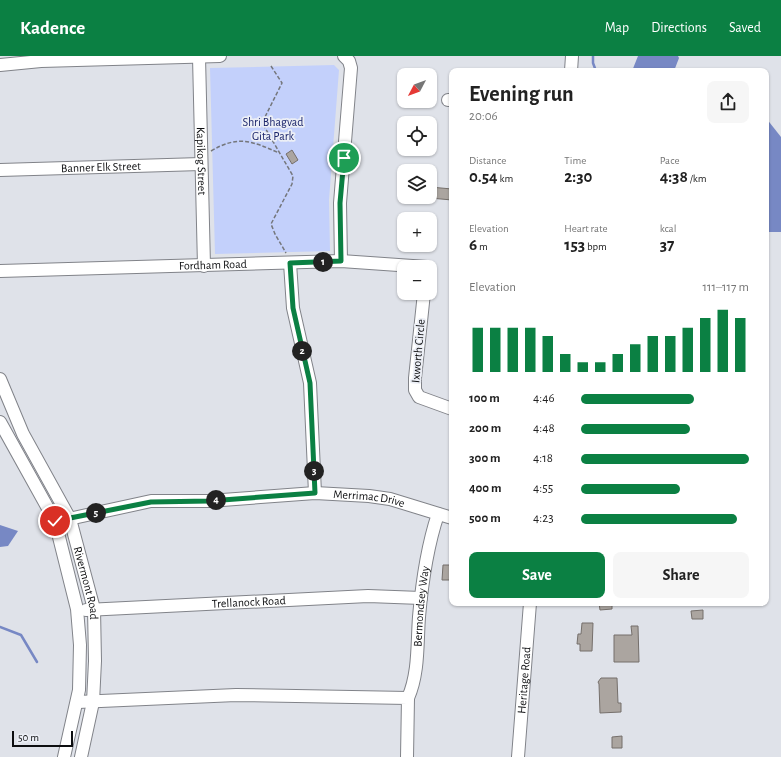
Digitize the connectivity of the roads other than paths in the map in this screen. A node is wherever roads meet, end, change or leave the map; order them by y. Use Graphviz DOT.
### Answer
graph roads {
  1 [pos="220,56"];
  2 [pos="344,56"];
  3 [pos="572,56"];
  4 [pos="199,57"];
  5 [pos="0,65"];
  6 [pos="571,68"];
  7 [pos="201,164"];
  8 [pos="0,170"];
  9 [pos="288,258"];
  10 [pos="341,261"];
  11 [pos="397,265"];
  12 [pos="204,266"];
  13 [pos="0,271"];
  14 [pos="423,300"];
  15 [pos="0,379"];
  16 [pos="449,408"];
  17 [pos="0,422"];
  18 [pos="315,493"];
  19 [pos="438,514"];
  20 [pos="449,517"];
  21 [pos="70,519"];
  22 [pos="55,522"];
  23 [pos="421,598"];
  24 [pos="530,606"];
  25 [pos="94,609"];
  26 [pos="77,610"];
  27 [pos="408,698"];
  28 [pos="78,702"];
  29 [pos="93,702"];
  30 [pos="64,757"];
  31 [pos="81,757"];
  32 [pos="407,757"];
  33 [pos="518,757"];
  1 -- 4 [label="street"];
  2 -- 10 [label="street"];
  3 -- 6 [label="street"];
  4 -- 5 [label="street"];
  4 -- 7 [label="street, Kapikog Street"];
  7 -- 8 [label="street, Banner Elk Street"];
  7 -- 12 [label="street, Kapikog Street"];
  9 -- 10 [label="street, Fordham Road"];
  9 -- 12 [label="street, Fordham Road"];
  9 -- 18 [label="street"];
  10 -- 11 [label="street, Fordham Road"];
  12 -- 13 [label="street, Fordham Road"];
  14 -- 16 [label="street, Ixworth Circle"];
  15 -- 21 [label="street, Rivermont Road"];
  17 -- 22 [label="street, Rivermont Road"];
  18 -- 19 [label="street, Merrimac Drive"];
  18 -- 21 [label="street, Merrimac Drive"];
  19 -- 20 [label="street, Merrimac Drive"];
  19 -- 23 [label="street, Bermondsey Way"];
  21 -- 22 [label="street, Merrimac Drive"];
  21 -- 25 [label="street, Rivermont Road"];
  22 -- 26 [label="street, Rivermont Road"];
  23 -- 25 [label="street, Trellanock Road"];
  23 -- 27 [label="street, Bermondsey Way"];
  24 -- 33 [label="street, Heritage Road"];
  25 -- 26 [label="street, Trellanock Road"];
  25 -- 29 [label="street, Rivermont Road"];
  26 -- 28 [label="street, Rivermont Road"];
  27 -- 29 [label="street"];
  27 -- 32 [label="street, Bermondsey Way"];
  28 -- 29 [label="street"];
  28 -- 30 [label="street, Rivermont Road"];
  29 -- 31 [label="street, Rivermont Road"];
}
